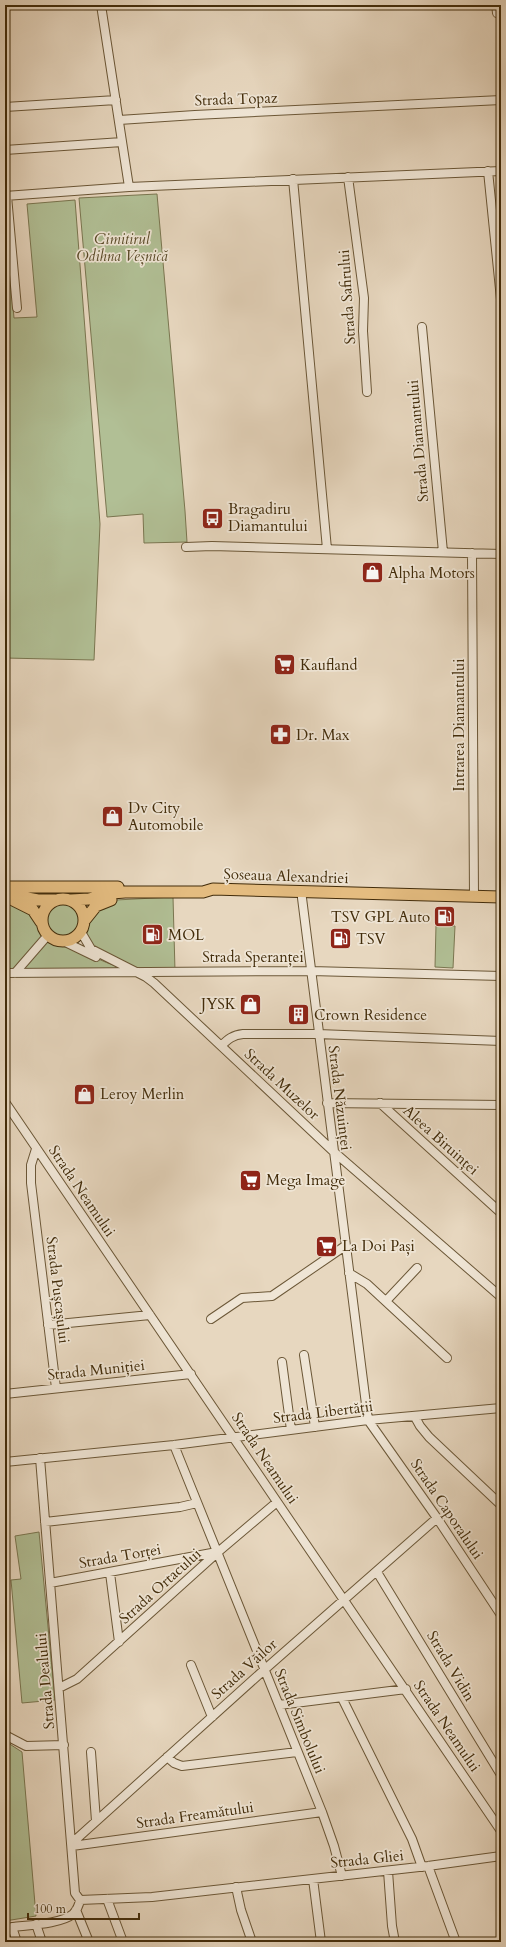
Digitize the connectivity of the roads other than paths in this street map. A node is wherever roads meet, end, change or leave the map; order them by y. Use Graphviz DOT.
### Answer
graph roads {
  1 [pos="101,5"];
  2 [pos="116,100"];
  3 [pos="501,100"];
  4 [pos="5,107"];
  5 [pos="119,120"];
  6 [pos="122,142"];
  7 [pos="5,150"];
  8 [pos="488,171"];
  9 [pos="501,171"];
  10 [pos="348,177"];
  11 [pos="293,179"];
  12 [pos="129,187"];
  13 [pos="6,196"];
  14 [pos="501,299"];
  15 [pos="17,308"];
  16 [pos="422,327"];
  17 [pos="367,392"];
  18 [pos="186,547"];
  19 [pos="327,549"];
  20 [pos="443,552"];
  21 [pos="472,553"];
  22 [pos="501,554"];
  23 [pos="5,887"];
  24 [pos="213,889"];
  25 [pos="5,894"];
  26 [pos="474,897"];
  27 [pos="501,897"];
  28 [pos="5,898"];
  29 [pos="302,898"];
  30 [pos="55,900"];
  31 [pos="71,900"];
  32 [pos="501,904"];
  33 [pos="41,922"];
  34 [pos="82,926"];
  35 [pos="48,936"];
  36 [pos="63,941"];
  37 [pos="134,971"];
  38 [pos="312,971"];
  39 [pos="5,973"];
  40 [pos="15,973"];
  41 [pos="501,976"];
  42 [pos="318,1034"];
  43 [pos="501,1041"];
  44 [pos="221,1046"];
  45 [pos="5,1102"];
  46 [pos="327,1103"];
  47 [pos="380,1103"];
  48 [pos="501,1105"];
  49 [pos="36,1149"];
  50 [pos="333,1151"];
  51 [pos="501,1213"];
  52 [pos="345,1246"];
  53 [pos="417,1268"];
  54 [pos="349,1273"];
  55 [pos="501,1297"];
  56 [pos="386,1302"];
  57 [pos="150,1315"];
  58 [pos="211,1319"];
  59 [pos="48,1326"];
  60 [pos="304,1355"];
  61 [pos="447,1358"];
  62 [pos="282,1362"];
  63 [pos="191,1374"];
  64 [pos="56,1388"];
  65 [pos="5,1394"];
  66 [pos="501,1408"];
  67 [pos="415,1417"];
  68 [pos="368,1420"];
  69 [pos="315,1427"];
  70 [pos="291,1430"];
  71 [pos="234,1437"];
  72 [pos="174,1445"];
  73 [pos="40,1458"];
  74 [pos="5,1462"];
  75 [pos="277,1502"];
  76 [pos="197,1503"];
  77 [pos="501,1505"];
  78 [pos="437,1518"];
  79 [pos="46,1522"];
  80 [pos="218,1552"];
  81 [pos="377,1572"];
  82 [pos="110,1573"];
  83 [pos="50,1583"];
  84 [pos="344,1600"];
  85 [pos="501,1615"];
  86 [pos="119,1642"];
  87 [pos="191,1664"];
  88 [pos="264,1670"];
  89 [pos="59,1688"];
  90 [pos="406,1689"];
  91 [pos="342,1698"];
  92 [pos="279,1705"];
  93 [pos="212,1717"];
  94 [pos="5,1735"];
  95 [pos="64,1744"];
  96 [pos="91,1752"];
  97 [pos="297,1752"];
  98 [pos="167,1758"];
  99 [pos="501,1775"];
  100 [pos="322,1812"];
  101 [pos="96,1821"];
  102 [pos="501,1831"];
  103 [pos="72,1844"];
  104 [pos="501,1856"];
  105 [pos="425,1867"];
  106 [pos="388,1871"];
  107 [pos="342,1876"];
  108 [pos="313,1879"];
  109 [pos="236,1888"];
  110 [pos="107,1898"];
  111 [pos="80,1900"];
  112 [pos="76,1910"];
  113 [pos="36,1924"];
  114 [pos="9,1927"];
  115 [pos="17,1942"];
  116 [pos="42,1942"];
  117 [pos="89,1942"];
  118 [pos="123,1942"];
  119 [pos="252,1942"];
  120 [pos="321,1942"];
  121 [pos="395,1942"];
  122 [pos="456,1942"];
  1 -- 2 [label="street"];
  2 -- 4 [label="street"];
  2 -- 5 [label="street"];
  3 -- 5 [label="street, Strada Topaz"];
  5 -- 6 [label="street"];
  6 -- 7 [label="street"];
  6 -- 12 [label="street"];
  8 -- 9 [label="street"];
  8 -- 10 [label="street"];
  8 -- 14 [label="street"];
  10 -- 11 [label="street"];
  10 -- 17 [label="street, Strada Safirului"];
  11 -- 12 [label="street"];
  11 -- 19 [label="street"];
  12 -- 13 [label="street"];
  13 -- 15 [label="street"];
  16 -- 20 [label="street, Strada Diamantului"];
  18 -- 19 [label="street"];
  19 -- 20 [label="street"];
  20 -- 21 [label="street"];
  21 -- 22 [label="street"];
  21 -- 26 [label="street, Intrarea Diamantului"];
  23 -- 24 [label="main road"];
  24 -- 26 [label="main road, Șoseaua Alexandriei"];
  24 -- 31 [label="main road, Șoseaua Alexandriei"];
  25 -- 30 [label="main road"];
  26 -- 27 [label="main road, Șoseaua Alexandriei"];
  28 -- 33 [label="main road"];
  29 -- 32 [label="main road, Șoseaua Alexandriei"];
  29 -- 34 [label="main road, Șoseaua Alexandriei"];
  29 -- 38 [label="street, Strada Năzuinței"];
  30 -- 31 [label="main road"];
  30 -- 33 [label="main road"];
  31 -- 34 [label="main road"];
  33 -- 35 [label="main road"];
  34 -- 36 [label="main road"];
  34 -- 37 [label="street"];
  35 -- 36 [label="main road"];
  35 -- 40 [label="street"];
  36 -- 37 [label="street"];
  37 -- 38 [label="street, Strada Speranței"];
  37 -- 40 [label="street, Strada Speranței"];
  37 -- 44 [label="street, Strada Muzelor"];
  38 -- 41 [label="street, Strada Speranței"];
  38 -- 42 [label="street, Strada Năzuinței"];
  39 -- 40 [label="street, Strada Speranței"];
  42 -- 43 [label="street"];
  42 -- 44 [label="street"];
  42 -- 46 [label="street, Strada Năzuinței"];
  44 -- 50 [label="street, Strada Muzelor"];
  45 -- 49 [label="street, Strada Neamului"];
  46 -- 47 [label="street"];
  46 -- 50 [label="street, Strada Năzuinței"];
  47 -- 48 [label="street"];
  47 -- 51 [label="street, Aleea Biruinței"];
  49 -- 57 [label="street, Strada Neamului"];
  49 -- 59 [label="street, Strada Pușcașului"];
  50 -- 52 [label="street, Strada Năzuinței"];
  50 -- 55 [label="street, Strada Muzelor"];
  52 -- 54 [label="street, Strada Năzuinței"];
  52 -- 58 [label="street"];
  53 -- 56 [label="street"];
  54 -- 56 [label="street"];
  54 -- 68 [label="street, Strada Năzuinței"];
  56 -- 61 [label="street"];
  57 -- 59 [label="street"];
  57 -- 63 [label="street, Strada Neamului"];
  59 -- 64 [label="street, Strada Pușcașului"];
  60 -- 69 [label="street"];
  62 -- 70 [label="street"];
  63 -- 64 [label="street, Strada Muniției"];
  63 -- 71 [label="street, Strada Neamului"];
  64 -- 65 [label="street, Strada Muniției"];
  66 -- 67 [label="street, Strada Libertății"];
  67 -- 68 [label="street, Strada Libertății"];
  67 -- 77 [label="street"];
  68 -- 69 [label="street, Strada Libertății"];
  68 -- 78 [label="street, Strada Caporalului"];
  69 -- 70 [label="street, Strada Libertății"];
  70 -- 71 [label="street, Strada Libertății"];
  71 -- 72 [label="street, Strada Libertății"];
  71 -- 75 [label="street, Strada Neamului"];
  72 -- 73 [label="street, Strada Libertății"];
  72 -- 76 [label="street, Strada Simbolului"];
  73 -- 74 [label="street, Strada Libertății"];
  73 -- 79 [label="street, Strada Dealului"];
  75 -- 80 [label="street, Strada Ortacului"];
  75 -- 84 [label="street, Strada Neamului"];
  76 -- 79 [label="street"];
  76 -- 80 [label="street, Strada Simbolului"];
  78 -- 81 [label="street, Strada Văilor"];
  78 -- 85 [label="street, Strada Caporalului"];
  79 -- 83 [label="street, Strada Dealului"];
  80 -- 82 [label="street, Strada Torței"];
  80 -- 86 [label="street, Strada Ortacului"];
  80 -- 88 [label="street, Strada Simbolului"];
  81 -- 84 [label="street, Strada Văilor"];
  81 -- 99 [label="street, Strada Vidin"];
  82 -- 83 [label="street, Strada Torței"];
  82 -- 86 [label="street"];
  83 -- 89 [label="street, Strada Dealului"];
  84 -- 88 [label="street, Strada Văilor"];
  84 -- 90 [label="street, Strada Neamului"];
  86 -- 89 [label="street, Strada Ortacului"];
  87 -- 93 [label="street"];
  88 -- 92 [label="street, Strada Simbolului"];
  88 -- 93 [label="street, Strada Văilor"];
  89 -- 95 [label="street, Strada Dealului"];
  90 -- 91 [label="street"];
  90 -- 102 [label="street, Strada Neamului"];
  91 -- 92 [label="street"];
  91 -- 105 [label="street"];
  92 -- 97 [label="street, Strada Simbolului"];
  93 -- 98 [label="street, Strada Văilor"];
  94 -- 95 [label="street"];
  95 -- 103 [label="street, Strada Dealului"];
  96 -- 101 [label="street"];
  97 -- 98 [label="street"];
  97 -- 100 [label="street, Strada Simbolului"];
  98 -- 101 [label="street, Strada Văilor"];
  100 -- 103 [label="street, Strada Freamătului"];
  100 -- 107 [label="street, Strada Simbolului"];
  101 -- 103 [label="street, Strada Văilor"];
  103 -- 111 [label="street, Strada Dealului"];
  104 -- 105 [label="street, Strada Gliei"];
  105 -- 106 [label="street, Strada Gliei"];
  105 -- 122 [label="street"];
  106 -- 107 [label="street, Strada Gliei"];
  106 -- 121 [label="street"];
  107 -- 108 [label="street, Strada Gliei"];
  108 -- 109 [label="street, Strada Gliei"];
  108 -- 120 [label="street"];
  109 -- 110 [label="street, Strada Gliei"];
  109 -- 119 [label="street"];
  110 -- 111 [label="street, Strada Gliei"];
  110 -- 118 [label="street"];
  111 -- 112 [label="street"];
  112 -- 113 [label="street"];
  112 -- 117 [label="street"];
  113 -- 114 [label="street"];
  113 -- 116 [label="street"];
  114 -- 115 [label="street"];
}
